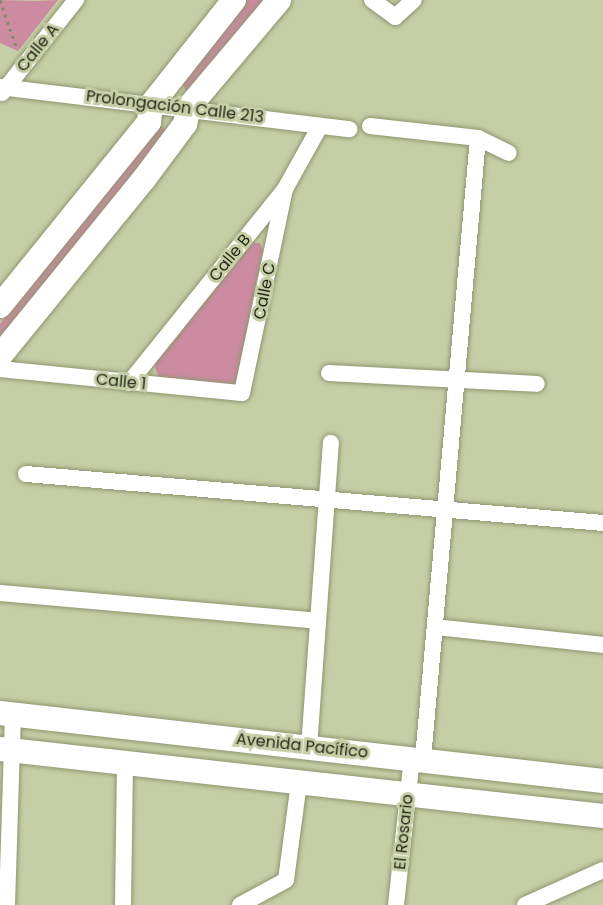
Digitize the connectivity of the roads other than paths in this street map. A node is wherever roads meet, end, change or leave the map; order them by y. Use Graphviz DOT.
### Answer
graph roads {
  1 [pos="76,0"];
  2 [pos="234,0"];
  3 [pos="279,0"];
  4 [pos="372,0"];
  5 [pos="414,0"];
  6 [pos="2,90"];
  7 [pos="151,105"];
  8 [pos="189,107"];
  9 [pos="320,126"];
  10 [pos="370,126"];
  11 [pos="349,129"];
  12 [pos="478,138"];
  13 [pos="508,153"];
  14 [pos="285,189"];
  15 [pos="0,306"];
  16 [pos="0,356"];
  17 [pos="0,369"];
  18 [pos="328,373"];
  19 [pos="458,380"];
  20 [pos="129,383"];
  21 [pos="537,384"];
  22 [pos="242,393"];
  23 [pos="331,443"];
  24 [pos="26,474"];
  25 [pos="327,499"];
  26 [pos="446,509"];
  27 [pos="603,523"];
  28 [pos="0,593"];
  29 [pos="318,621"];
  30 [pos="435,627"];
  31 [pos="603,645"];
  32 [pos="6,713"];
  33 [pos="309,748"];
  34 [pos="6,749"];
  35 [pos="418,759"];
  36 [pos="125,763"];
  37 [pos="603,781"];
  38 [pos="299,782"];
  39 [pos="408,795"];
  40 [pos="603,816"];
  41 [pos="603,870"];
  42 [pos="7,905"];
  43 [pos="123,905"];
  44 [pos="240,905"];
  45 [pos="396,905"];
  46 [pos="525,905"];
  1 -- 6 [label="street, Calle A"];
  2 -- 7 [label="street"];
  3 -- 8 [label="street"];
  4 -- 5 [label="street"];
  6 -- 7 [label="street, Prolongación Calle 213"];
  7 -- 8 [label="street, Prolongación Calle 213"];
  7 -- 15 [label="street"];
  8 -- 9 [label="street, Prolongación Calle 213"];
  8 -- 16 [label="street"];
  9 -- 11 [label="street, Prolongación Calle 213"];
  9 -- 14 [label="street, Calle B"];
  10 -- 12 [label="street"];
  12 -- 13 [label="street"];
  12 -- 19 [label="street, El Rosario"];
  14 -- 20 [label="street, Calle B"];
  14 -- 22 [label="street, Calle C"];
  17 -- 20 [label="street, Calle 1"];
  18 -- 19 [label="street"];
  19 -- 21 [label="street"];
  19 -- 26 [label="street, El Rosario"];
  20 -- 22 [label="street, Calle 1"];
  23 -- 25 [label="street"];
  24 -- 25 [label="street"];
  25 -- 26 [label="street"];
  25 -- 29 [label="street"];
  26 -- 27 [label="street"];
  26 -- 30 [label="street, El Rosario"];
  28 -- 29 [label="street"];
  29 -- 33 [label="street"];
  30 -- 31 [label="street"];
  30 -- 35 [label="street, El Rosario"];
  32 -- 33 [label="street, Avenida Pacífico"];
  32 -- 34 [label="street"];
  33 -- 35 [label="street, Avenida Pacífico"];
  34 -- 36 [label="street"];
  34 -- 42 [label="street"];
  35 -- 37 [label="street, Avenida Pacífico"];
  35 -- 39 [label="street, El Rosario"];
  36 -- 38 [label="street"];
  36 -- 43 [label="street"];
  38 -- 39 [label="street"];
  38 -- 44 [label="street"];
  39 -- 40 [label="street"];
  39 -- 45 [label="street, El Rosario"];
  41 -- 46 [label="street"];
}
